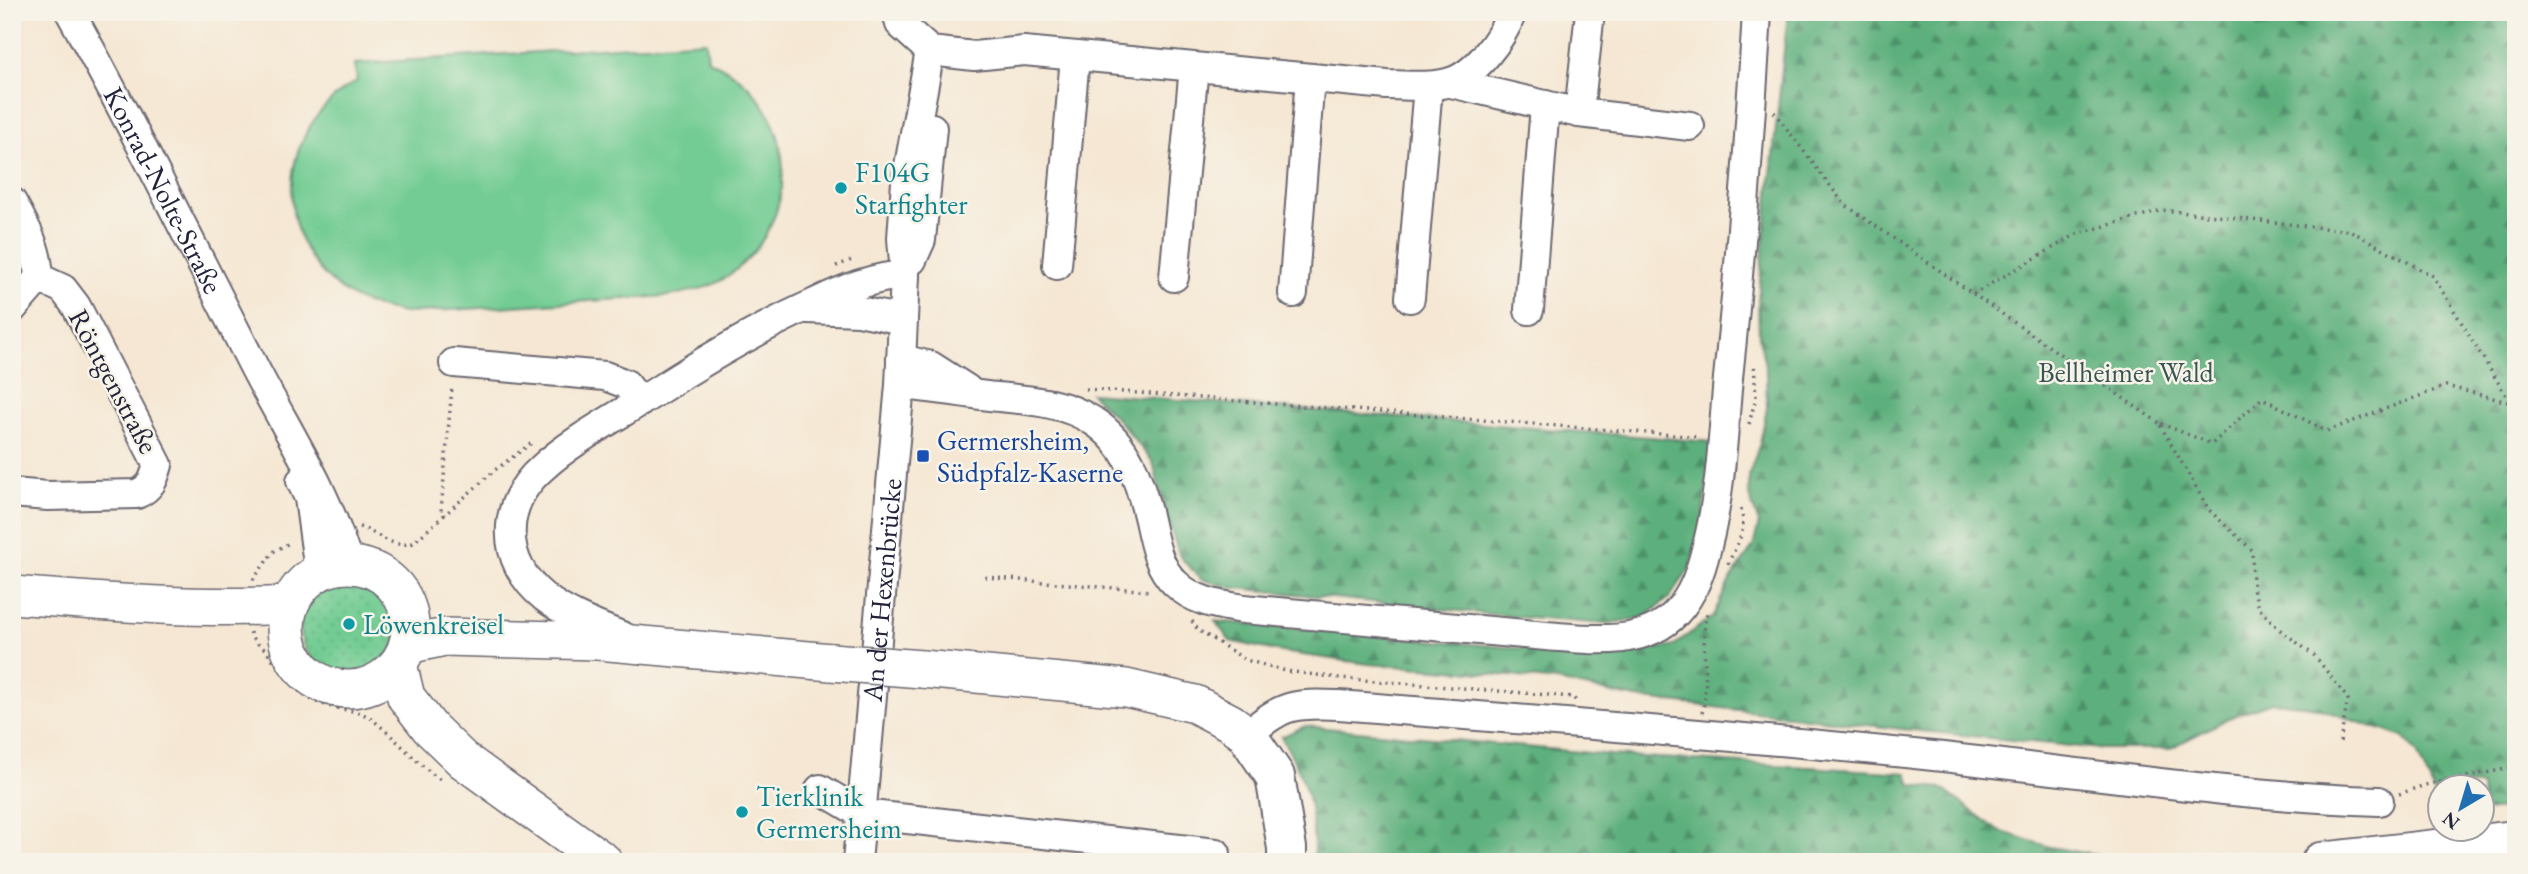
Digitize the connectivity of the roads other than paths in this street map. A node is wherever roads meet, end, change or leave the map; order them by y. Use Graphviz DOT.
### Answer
graph roads {
  1 [pos="71,12"];
  2 [pos="897,12"];
  3 [pos="1512,12"];
  4 [pos="1590,12"];
  5 [pos="1757,12"];
  6 [pos="930,51"];
  7 [pos="1075,57"];
  8 [pos="1194,67"];
  9 [pos="1310,78"];
  10 [pos="1439,84"];
  11 [pos="1545,105"];
  12 [pos="1579,113"];
  13 [pos="1690,126"];
  14 [pos="12,202"];
  15 [pos="1057,265"];
  16 [pos="905,275"];
  17 [pos="1174,277"];
  18 [pos="39,278"];
  19 [pos="1293,293"];
  20 [pos="1410,298"];
  21 [pos="12,309"];
  22 [pos="801,309"];
  23 [pos="1529,310"];
  24 [pos="903,320"];
  25 [pos="454,363"];
  26 [pos="900,372"];
  27 [pos="635,406"];
  28 [pos="12,493"];
  29 [pos="334,568"];
  30 [pos="12,595"];
  31 [pos="408,609"];
  32 [pos="288,622"];
  33 [pos="598,641"];
  34 [pos="640,643"];
  35 [pos="403,655"];
  36 [pos="361,688"];
  37 [pos="1247,735"];
  38 [pos="820,789"];
  39 [pos="2379,801"];
  40 [pos="862,814"];
  41 [pos="559,828"];
  42 [pos="2516,840"];
  43 [pos="604,862"];
  44 [pos="857,862"];
  45 [pos="1215,862"];
  46 [pos="1287,862"];
  47 [pos="2321,862"];
  1 -- 29 [label="street, Konrad-Nolte-Straße"];
  2 -- 6 [label="street"];
  3 -- 10 [label="street"];
  4 -- 12 [label="street"];
  5 -- 26 [label="street"];
  6 -- 7 [label="street"];
  6 -- 16 [label="street"];
  7 -- 8 [label="street"];
  7 -- 15 [label="street"];
  8 -- 9 [label="street"];
  8 -- 17 [label="street"];
  9 -- 10 [label="street"];
  9 -- 19 [label="street"];
  10 -- 11 [label="street"];
  10 -- 20 [label="street"];
  11 -- 12 [label="street"];
  11 -- 23 [label="street"];
  12 -- 13 [label="street"];
  14 -- 18 [label="street"];
  16 -- 22 [label="street"];
  16 -- 24 [label="street, An der Hexenbrücke"];
  18 -- 21 [label="street"];
  18 -- 28 [label="street, Röntgenstraße"];
  22 -- 24 [label="street"];
  22 -- 27 [label="street"];
  24 -- 26 [label="street, An der Hexenbrücke"];
  25 -- 27 [label="street"];
  26 -- 40 [label="street, An der Hexenbrücke"];
  27 -- 34 [label="street"];
  29 -- 31 [label="main road"];
  29 -- 32 [label="main road"];
  30 -- 32 [label="main road"];
  31 -- 33 [label="main road"];
  31 -- 35 [label="main road"];
  32 -- 36 [label="main road"];
  33 -- 34 [label="main road"];
  33 -- 35 [label="main road"];
  34 -- 37 [label="main road, bridge"];
  35 -- 36 [label="main road"];
  35 -- 41 [label="main road"];
  36 -- 41 [label="main road"];
  37 -- 39 [label="street"];
  37 -- 46 [label="highway"];
  38 -- 40 [label="street"];
  40 -- 44 [label="street, An der Hexenbrücke"];
  40 -- 45 [label="street"];
  41 -- 43 [label="main road"];
  42 -- 47 [label="highway"];
}
